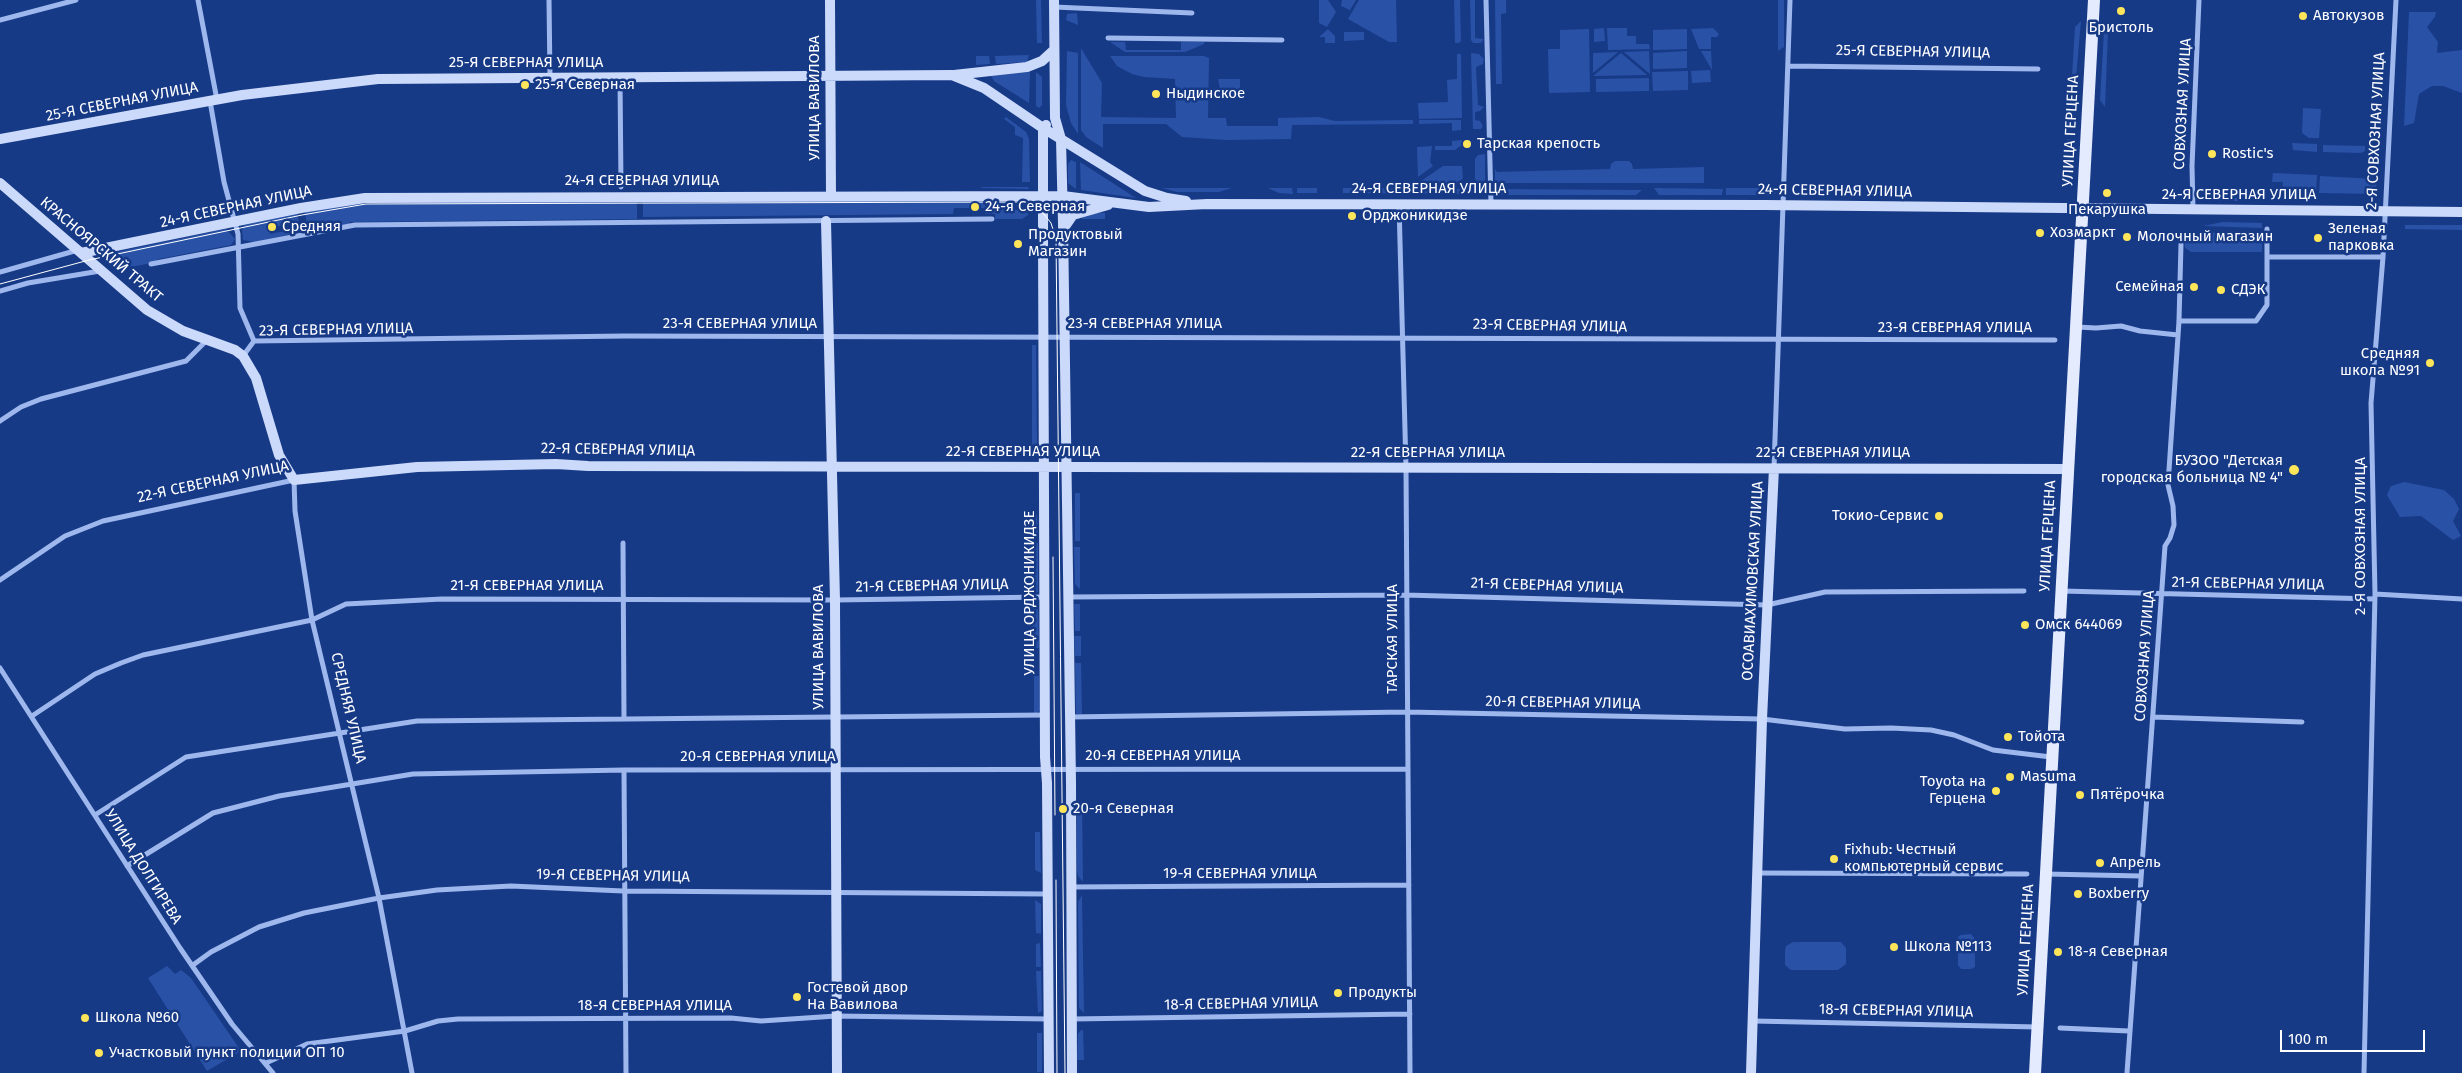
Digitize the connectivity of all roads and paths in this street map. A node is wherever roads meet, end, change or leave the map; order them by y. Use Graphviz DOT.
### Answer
graph roads {
  1 [pos="76,0"];
  2 [pos="198,0"];
  3 [pos="550,0"];
  4 [pos="830,0"];
  5 [pos="1486,0"];
  6 [pos="1790,0"];
  7 [pos="2094,0"];
  8 [pos="2199,0"];
  9 [pos="2396,0"];
  10 [pos="1054,4"];
  11 [pos="1192,13"];
  12 [pos="0,20"];
  13 [pos="1108,38"];
  14 [pos="1282,40"];
  15 [pos="1054,50"];
  16 [pos="1789,66"];
  17 [pos="2038,69"];
  18 [pos="952,75"];
  19 [pos="830,76"];
  20 [pos="550,78"];
  21 [pos="620,78"];
  22 [pos="214,100"];
  23 [pos="1055,118"];
  24 [pos="1043,128"];
  25 [pos="0,139"];
  26 [pos="1061,139"];
  27 [pos="0,183"];
  28 [pos="621,187"];
  29 [pos="831,196"];
  30 [pos="1043,196"];
  31 [pos="1063,196"];
  32 [pos="1116,204"];
  33 [pos="1207,204"];
  34 [pos="1399,204"];
  35 [pos="1491,205"];
  36 [pos="1781,206"];
  37 [pos="2083,209"];
  38 [pos="2193,210"];
  39 [pos="2384,211"];
  40 [pos="2462,212"];
  41 [pos="992,219"];
  42 [pos="826,221"];
  43 [pos="236,222"];
  44 [pos="1063,228"];
  45 [pos="2268,229"];
  46 [pos="2181,244"];
  47 [pos="238,246"];
  48 [pos="80,251"];
  49 [pos="2267,257"];
  50 [pos="2383,258"];
  51 [pos="151,264"];
  52 [pos="102,271"];
  53 [pos="0,272"];
  54 [pos="0,291"];
  55 [pos="2178,322"];
  56 [pos="2077,327"];
  57 [pos="2178,335"];
  58 [pos="828,337"];
  59 [pos="1044,337"];
  60 [pos="1065,337"];
  61 [pos="1401,337"];
  62 [pos="2055,340"];
  63 [pos="206,341"];
  64 [pos="1779,341"];
  65 [pos="254,342"];
  66 [pos="243,356"];
  67 [pos="0,421"];
  68 [pos="831,467"];
  69 [pos="1044,467"];
  70 [pos="1067,467"];
  71 [pos="1406,468"];
  72 [pos="1774,468"];
  73 [pos="2068,469"];
  74 [pos="294,480"];
  75 [pos="623,544"];
  76 [pos="0,580"];
  77 [pos="2024,591"];
  78 [pos="2062,591"];
  79 [pos="1405,595"];
  80 [pos="2162,595"];
  81 [pos="1046,597"];
  82 [pos="1068,597"];
  83 [pos="2375,597"];
  84 [pos="624,598"];
  85 [pos="2462,599"];
  86 [pos="835,600"];
  87 [pos="1767,605"];
  88 [pos="312,620"];
  89 [pos="0,668"];
  90 [pos="1406,712"];
  91 [pos="1045,715"];
  92 [pos="32,716"];
  93 [pos="834,716"];
  94 [pos="1069,717"];
  95 [pos="2153,717"];
  96 [pos="624,719"];
  97 [pos="1762,719"];
  98 [pos="2302,722"];
  99 [pos="339,732"];
  100 [pos="2052,757"];
  101 [pos="835,769"];
  102 [pos="1045,769"];
  103 [pos="1071,769"];
  104 [pos="1408,769"];
  105 [pos="624,770"];
  106 [pos="351,783"];
  107 [pos="95,815"];
  108 [pos="127,866"];
  109 [pos="1757,873"];
  110 [pos="2027,874"];
  111 [pos="2046,874"];
  112 [pos="2141,876"];
  113 [pos="1409,885"];
  114 [pos="1071,887"];
  115 [pos="623,891"];
  116 [pos="836,891"];
  117 [pos="1048,894"];
  118 [pos="379,898"];
  119 [pos="193,965"];
  120 [pos="1410,1014"];
  121 [pos="836,1016"];
  122 [pos="626,1018"];
  123 [pos="1049,1019"];
  124 [pos="1072,1019"];
  125 [pos="1753,1020"];
  126 [pos="2038,1027"];
  127 [pos="2060,1028"];
  128 [pos="405,1031"];
  129 [pos="2128,1031"];
  130 [pos="266,1063"];
  131 [pos="273,1073"];
  132 [pos="412,1073"];
  133 [pos="626,1073"];
  134 [pos="837,1073"];
  135 [pos="1049,1073"];
  136 [pos="1072,1073"];
  137 [pos="1410,1073"];
  138 [pos="1751,1073"];
  139 [pos="2035,1073"];
  140 [pos="2126,1073"];
  141 [pos="2364,1073"];
  1 -- 12 [label="street"];
  2 -- 22 [label="street"];
  3 -- 20 [label="street"];
  4 -- 19 [label="main road, УЛИЦА ВАВИЛОВА"];
  5 -- 35 [label="street"];
  6 -- 16 [label="street, ОСОАВИАХИМОВСКАЯ УЛИЦА"];
  7 -- 37 [label="main road, УЛИЦА ГЕРЦЕНА"];
  8 -- 38 [label="street, СОВХОЗНАЯ УЛИЦА"];
  9 -- 39 [label="street, 2-Я СОВХОЗНАЯ УЛИЦА"];
  10 -- 11 [label="street"];
  10 -- 15 [label="main road"];
  13 -- 14 [label="street"];
  15 -- 18 [label="main road"];
  15 -- 23 [label="main road"];
  16 -- 17 [label="street, 25-Я СЕВЕРНАЯ УЛИЦА"];
  16 -- 36 [label="street, ОСОАВИАХИМОВСКАЯ УЛИЦА"];
  18 -- 19 [label="main road, 25-Я СЕВЕРНАЯ УЛИЦА"];
  18 -- 24 [label="main road, 25-Я СЕВЕРНАЯ УЛИЦА"];
  19 -- 21 [label="main road, 25-Я СЕВЕРНАЯ УЛИЦА"];
  19 -- 29 [label="main road, УЛИЦА ВАВИЛОВА"];
  20 -- 21 [label="main road, 25-Я СЕВЕРНАЯ УЛИЦА"];
  20 -- 22 [label="main road, 25-Я СЕВЕРНАЯ УЛИЦА"];
  21 -- 28 [label="street"];
  22 -- 25 [label="main road, 25-Я СЕВЕРНАЯ УЛИЦА"];
  22 -- 43 [label="street"];
  23 -- 24 [label="main road"];
  23 -- 26 [label="main road"];
  24 -- 26 [label="main road, 24-Я СЕВЕРНАЯ УЛИЦА"];
  24 -- 30 [label="main road, УЛИЦА ОРДЖОНИКИДЗЕ"];
  26 -- 31 [label="main road"];
  26 -- 33 [label="main road, 24-Я СЕВЕРНАЯ УЛИЦА"];
  27 -- 48 [label="main road, КРАСНОЯРСКИЙ ТРАКТ"];
  29 -- 30 [label="main road, 24-Я СЕВЕРНАЯ УЛИЦА"];
  29 -- 43 [label="main road, 24-Я СЕВЕРНАЯ УЛИЦА"];
  30 -- 31 [label="main road, 24-Я СЕВЕРНАЯ УЛИЦА"];
  30 -- 59 [label="main road, УЛИЦА ОРДЖОНИКИДЗЕ"];
  31 -- 32 [label="main road, 24-Я СЕВЕРНАЯ УЛИЦА"];
  31 -- 44 [label="main road"];
  32 -- 33 [label="main road, 24-Я СЕВЕРНАЯ УЛИЦА"];
  32 -- 44 [label="main road"];
  33 -- 34 [label="main road, 24-Я СЕВЕРНАЯ УЛИЦА"];
  34 -- 35 [label="main road, 24-Я СЕВЕРНАЯ УЛИЦА"];
  34 -- 61 [label="street, ТАРСКАЯ УЛИЦА"];
  35 -- 36 [label="main road, 24-Я СЕВЕРНАЯ УЛИЦА"];
  36 -- 37 [label="main road, 24-Я СЕВЕРНАЯ УЛИЦА"];
  36 -- 64 [label="street, ОСОАВИАХИМОВСКАЯ УЛИЦА"];
  37 -- 38 [label="main road, 24-Я СЕВЕРНАЯ УЛИЦА"];
  37 -- 56 [label="main road, УЛИЦА ГЕРЦЕНА"];
  38 -- 39 [label="main road, 24-Я СЕВЕРНАЯ УЛИЦА"];
  39 -- 40 [label="main road, 24-Я СЕВЕРНАЯ УЛИЦА"];
  39 -- 50 [label="street, 2-Я СОВХОЗНАЯ УЛИЦА"];
  41 -- 42 [label="street"];
  42 -- 47 [label="street"];
  42 -- 58 [label="main road, УЛИЦА ВАВИЛОВА"];
  43 -- 47 [label="street"];
  43 -- 48 [label="main road, 24-Я СЕВЕРНАЯ УЛИЦА"];
  44 -- 60 [label="main road"];
  45 -- 49 [label="street"];
  46 -- 55 [label="street, СОВХОЗНАЯ УЛИЦА"];
  47 -- 51 [label="street"];
  47 -- 65 [label="street"];
  48 -- 52 [label="main road, КРАСНОЯРСКИЙ ТРАКТ"];
  48 -- 53 [label="street, 24-Я СЕВЕРНАЯ УЛИЦА"];
  49 -- 50 [label="street"];
  49 -- 55 [label="street"];
  50 -- 83 [label="street, 2-Я СОВХОЗНАЯ УЛИЦА"];
  52 -- 54 [label="street"];
  52 -- 63 [label="main road, КРАСНОЯРСКИЙ ТРАКТ"];
  55 -- 57 [label="street, СОВХОЗНАЯ УЛИЦА"];
  56 -- 57 [label="street"];
  56 -- 73 [label="main road, УЛИЦА ГЕРЦЕНА"];
  57 -- 80 [label="street, СОВХОЗНАЯ УЛИЦА"];
  58 -- 59 [label="street, 23-Я СЕВЕРНАЯ УЛИЦА"];
  58 -- 65 [label="street, 23-Я СЕВЕРНАЯ УЛИЦА"];
  58 -- 68 [label="main road, УЛИЦА ВАВИЛОВА"];
  59 -- 60 [label="street, 23-Я СЕВЕРНАЯ УЛИЦА"];
  59 -- 69 [label="main road, УЛИЦА ОРДЖОНИКИДЗЕ"];
  60 -- 61 [label="street, 23-Я СЕВЕРНАЯ УЛИЦА"];
  60 -- 70 [label="main road"];
  61 -- 64 [label="street, 23-Я СЕВЕРНАЯ УЛИЦА"];
  61 -- 71 [label="street, ТАРСКАЯ УЛИЦА"];
  62 -- 64 [label="street, 23-Я СЕВЕРНАЯ УЛИЦА"];
  63 -- 66 [label="main road, КРАСНОЯРСКИЙ ТРАКТ"];
  63 -- 67 [label="street"];
  64 -- 72 [label="street, ОСОАВИАХИМОВСКАЯ УЛИЦА"];
  65 -- 66 [label="street, 23-Я СЕВЕРНАЯ УЛИЦА"];
  66 -- 74 [label="main road, СРЕДНЯЯ УЛИЦА"];
  68 -- 69 [label="main road, 22-Я СЕВЕРНАЯ УЛИЦА"];
  68 -- 74 [label="main road, 22-Я СЕВЕРНАЯ УЛИЦА"];
  68 -- 86 [label="main road, УЛИЦА ВАВИЛОВА"];
  69 -- 70 [label="main road, 22-Я СЕВЕРНАЯ УЛИЦА"];
  69 -- 81 [label="main road, УЛИЦА ОРДЖОНИКИДЗЕ"];
  70 -- 71 [label="main road, 22-Я СЕВЕРНАЯ УЛИЦА"];
  70 -- 82 [label="main road"];
  71 -- 72 [label="main road, 22-Я СЕВЕРНАЯ УЛИЦА"];
  71 -- 79 [label="street, ТАРСКАЯ УЛИЦА"];
  72 -- 73 [label="main road, 22-Я СЕВЕРНАЯ УЛИЦА"];
  72 -- 87 [label="main road, ОСОАВИАХИМОВСКАЯ УЛИЦА"];
  73 -- 78 [label="main road, УЛИЦА ГЕРЦЕНА"];
  74 -- 76 [label="street, 22-Я СЕВЕРНАЯ УЛИЦА"];
  74 -- 88 [label="street, СРЕДНЯЯ УЛИЦА"];
  75 -- 84 [label="street"];
  77 -- 87 [label="street, 21-Я СЕВЕРНАЯ УЛИЦА"];
  78 -- 80 [label="street, 21-Я СЕВЕРНАЯ УЛИЦА"];
  78 -- 100 [label="main road, УЛИЦА ГЕРЦЕНА"];
  79 -- 82 [label="street, 21-Я СЕВЕРНАЯ УЛИЦА"];
  79 -- 87 [label="street, 21-Я СЕВЕРНАЯ УЛИЦА"];
  79 -- 90 [label="street, ТАРСКАЯ УЛИЦА"];
  80 -- 83 [label="street, 21-Я СЕВЕРНАЯ УЛИЦА"];
  80 -- 95 [label="street, СОВХОЗНАЯ УЛИЦА"];
  81 -- 86 [label="street, 21-Я СЕВЕРНАЯ УЛИЦА"];
  81 -- 91 [label="main road, УЛИЦА ОРДЖОНИКИДЗЕ"];
  82 -- 94 [label="main road"];
  83 -- 85 [label="street, 21-Я СЕВЕРНАЯ УЛИЦА"];
  83 -- 141 [label="street, 2-Я СОВХОЗНАЯ УЛИЦА"];
  84 -- 86 [label="street, 21-Я СЕВЕРНАЯ УЛИЦА"];
  84 -- 88 [label="street, 21-Я СЕВЕРНАЯ УЛИЦА"];
  84 -- 96 [label="street"];
  86 -- 93 [label="main road, УЛИЦА ВАВИЛОВА"];
  87 -- 97 [label="main road, ОСОАВИАХИМОВСКАЯ УЛИЦА"];
  88 -- 92 [label="street, 21-Я СЕВЕРНАЯ УЛИЦА"];
  88 -- 99 [label="street, СРЕДНЯЯ УЛИЦА"];
  89 -- 92 [label="street, УЛИЦА ДОЛГИРЕВА"];
  90 -- 94 [label="street, 20-Я СЕВЕРНАЯ УЛИЦА"];
  90 -- 97 [label="street, 20-Я СЕВЕРНАЯ УЛИЦА"];
  90 -- 104 [label="street, ТАРСКАЯ УЛИЦА"];
  91 -- 93 [label="street"];
  91 -- 102 [label="main road, УЛИЦА ОРДЖОНИКИДЗЕ"];
  92 -- 107 [label="street, УЛИЦА ДОЛГИРЕВА"];
  93 -- 96 [label="street"];
  93 -- 101 [label="main road, УЛИЦА ВАВИЛОВА"];
  94 -- 103 [label="main road"];
  95 -- 98 [label="street"];
  95 -- 112 [label="street, СОВХОЗНАЯ УЛИЦА"];
  96 -- 99 [label="street"];
  97 -- 100 [label="street, 20-Я СЕВЕРНАЯ УЛИЦА"];
  97 -- 109 [label="main road, ОСОАВИАХИМОВСКАЯ УЛИЦА"];
  99 -- 106 [label="street, СРЕДНЯЯ УЛИЦА"];
  99 -- 107 [label="street"];
  100 -- 111 [label="main road, УЛИЦА ГЕРЦЕНА"];
  101 -- 102 [label="street, 20-Я СЕВЕРНАЯ УЛИЦА"];
  101 -- 105 [label="street, 20-Я СЕВЕРНАЯ УЛИЦА"];
  101 -- 116 [label="main road, УЛИЦА ВАВИЛОВА"];
  102 -- 103 [label="street, 20-Я СЕВЕРНАЯ УЛИЦА"];
  102 -- 117 [label="main road, УЛИЦА ОРДЖОНИКИДЗЕ"];
  103 -- 104 [label="street, 20-Я СЕВЕРНАЯ УЛИЦА"];
  103 -- 114 [label="main road"];
  104 -- 113 [label="street, ТАРСКАЯ УЛИЦА"];
  105 -- 106 [label="street, 20-Я СЕВЕРНАЯ УЛИЦА"];
  105 -- 115 [label="street"];
  106 -- 108 [label="street, 20-Я СЕВЕРНАЯ УЛИЦА"];
  106 -- 118 [label="street, СРЕДНЯЯ УЛИЦА"];
  107 -- 108 [label="street, УЛИЦА ДОЛГИРЕВА"];
  108 -- 119 [label="street, УЛИЦА ДОЛГИРЕВА"];
  109 -- 110 [label="street"];
  109 -- 125 [label="main road, ОСОАВИАХИМОВСКАЯ УЛИЦА"];
  111 -- 112 [label="street"];
  111 -- 126 [label="main road, УЛИЦА ГЕРЦЕНА"];
  112 -- 129 [label="street, СОВХОЗНАЯ УЛИЦА"];
  113 -- 114 [label="street, 19-Я СЕВЕРНАЯ УЛИЦА"];
  113 -- 120 [label="street, ТАРСКАЯ УЛИЦА"];
  114 -- 124 [label="main road"];
  115 -- 116 [label="street, 19-Я СЕВЕРНАЯ УЛИЦА"];
  115 -- 118 [label="street, 19-Я СЕВЕРНАЯ УЛИЦА"];
  115 -- 122 [label="street"];
  116 -- 117 [label="street, 19-Я СЕВЕРНАЯ УЛИЦА"];
  116 -- 121 [label="main road, УЛИЦА ВАВИЛОВА"];
  117 -- 123 [label="main road, УЛИЦА ОРДЖОНИКИДЗЕ"];
  118 -- 119 [label="street, 19-Я СЕВЕРНАЯ УЛИЦА"];
  118 -- 128 [label="street, СРЕДНЯЯ УЛИЦА"];
  119 -- 130 [label="street, УЛИЦА ДОЛГИРЕВА"];
  120 -- 124 [label="street, 18-Я СЕВЕРНАЯ УЛИЦА"];
  120 -- 137 [label="street, ТАРСКАЯ УЛИЦА"];
  121 -- 122 [label="street, 18-Я СЕВЕРНАЯ УЛИЦА"];
  121 -- 123 [label="street, 18-Я СЕВЕРНАЯ УЛИЦА"];
  121 -- 134 [label="main road, УЛИЦА ВАВИЛОВА"];
  122 -- 128 [label="street, 18-Я СЕВЕРНАЯ УЛИЦА"];
  122 -- 133 [label="street"];
  123 -- 135 [label="main road, УЛИЦА ОРДЖОНИКИДЗЕ"];
  124 -- 136 [label="main road"];
  125 -- 126 [label="street, 18-Я СЕВЕРНАЯ УЛИЦА"];
  125 -- 138 [label="main road, ОСОАВИАХИМОВСКАЯ УЛИЦА"];
  126 -- 139 [label="main road, УЛИЦА ГЕРЦЕНА"];
  127 -- 129 [label="street"];
  128 -- 130 [label="street, 18-Я СЕВЕРНАЯ УЛИЦА"];
  128 -- 132 [label="street, СРЕДНЯЯ УЛИЦА"];
  129 -- 140 [label="street, СОВХОЗНАЯ УЛИЦА"];
  130 -- 131 [label="street, УЛИЦА ДОЛГИРЕВА"];
}
